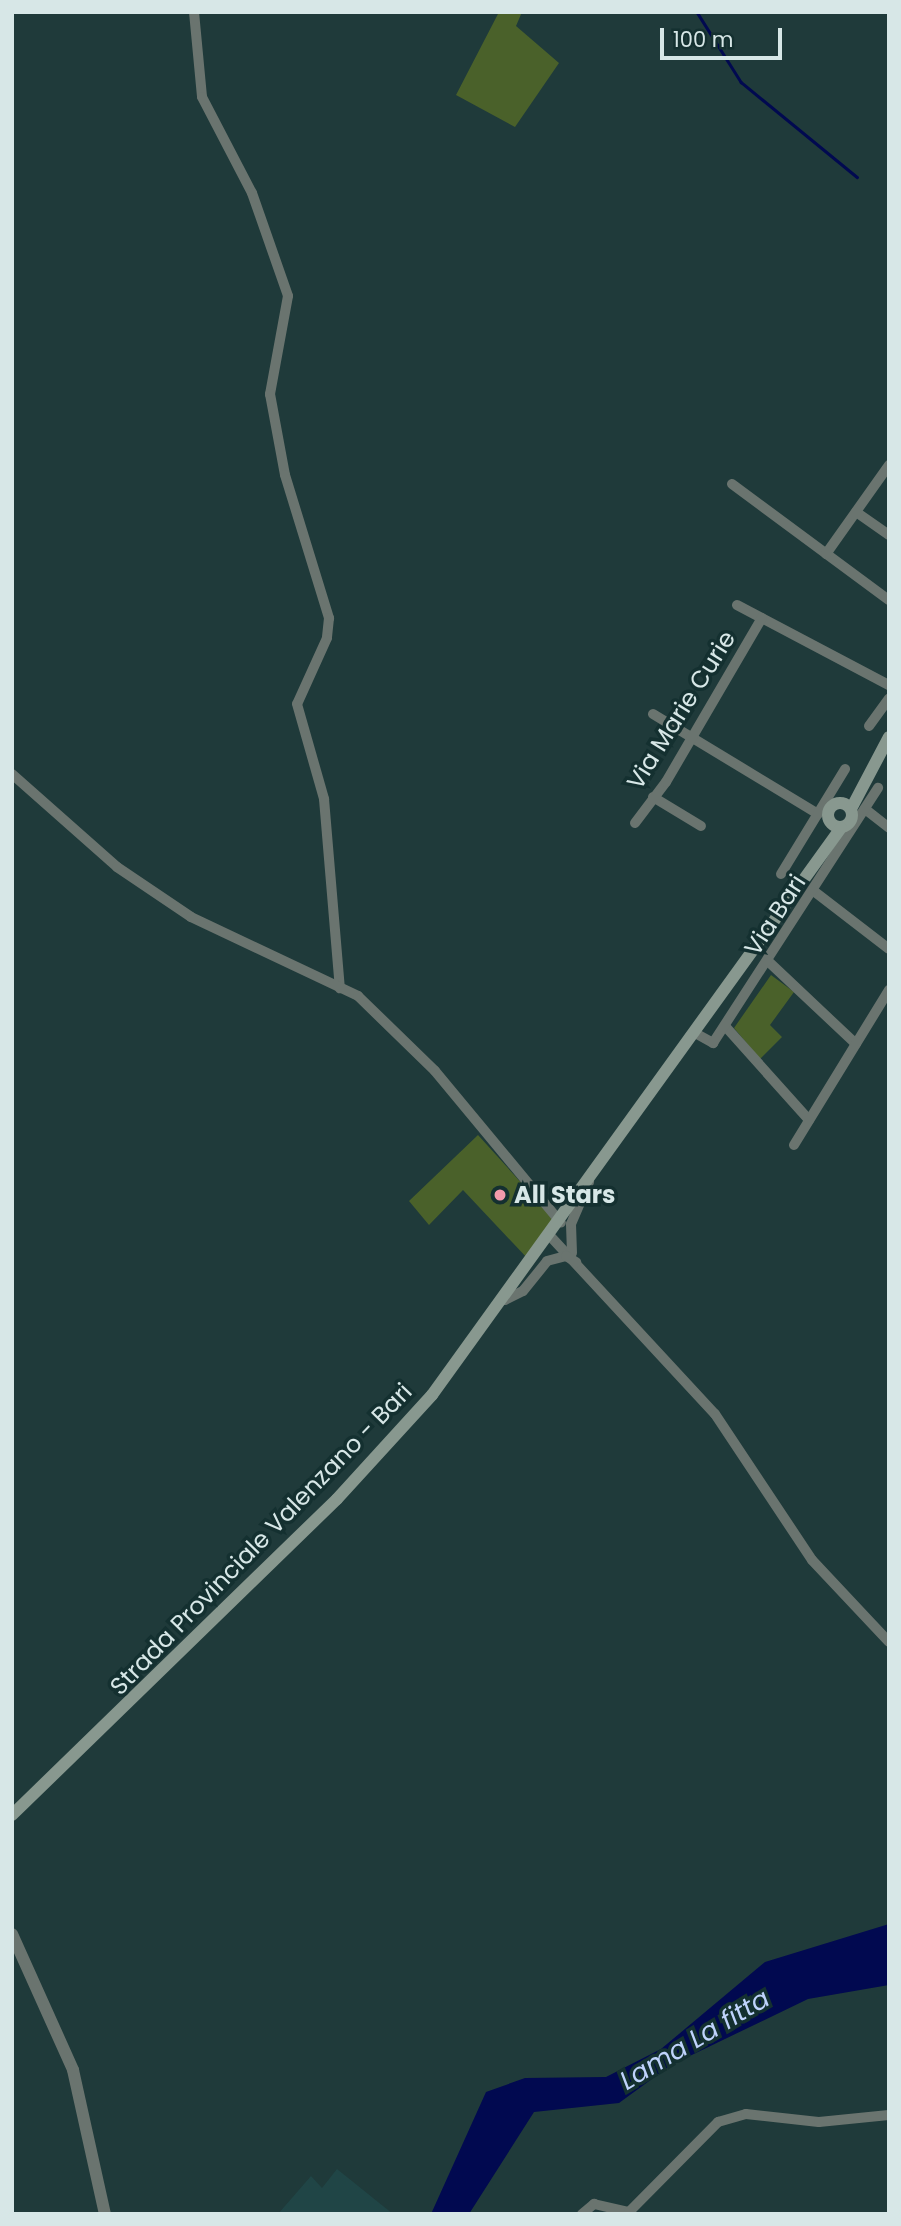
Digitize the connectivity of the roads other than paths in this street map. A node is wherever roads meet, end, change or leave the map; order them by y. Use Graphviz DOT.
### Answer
graph roads {
  1 [pos="194,12"];
  2 [pos="889,465"];
  3 [pos="732,484"];
  4 [pos="856,512"];
  5 [pos="889,535"];
  6 [pos="826,554"];
  7 [pos="889,600"];
  8 [pos="737,605"];
  9 [pos="762,618"];
  10 [pos="889,685"];
  11 [pos="889,698"];
  12 [pos="653,714"];
  13 [pos="870,726"];
  14 [pos="889,737"];
  15 [pos="693,738"];
  16 [pos="845,768"];
  17 [pos="12,774"];
  18 [pos="863,778"];
  19 [pos="878,788"];
  20 [pos="653,797"];
  21 [pos="828,810"];
  22 [pos="853,818"];
  23 [pos="635,823"];
  24 [pos="701,826"];
  25 [pos="889,828"];
  26 [pos="819,852"];
  27 [pos="781,874"];
  28 [pos="815,892"];
  29 [pos="889,949"];
  30 [pos="770,963"];
  31 [pos="340,988"];
  32 [pos="889,990"];
  33 [pos="723,994"];
  34 [pos="740,1006"];
  35 [pos="725,1026"];
  36 [pos="695,1033"];
  37 [pos="856,1044"];
  38 [pos="644,1106"];
  39 [pos="809,1120"];
  40 [pos="794,1144"];
  41 [pos="589,1182"];
  42 [pos="561,1223"];
  43 [pos="551,1237"];
  44 [pos="569,1255"];
  45 [pos="505,1300"];
  46 [pos="889,1642"];
  47 [pos="12,1815"];
  48 [pos="12,1934"];
  49 [pos="889,2116"];
  50 [pos="630,2213"];
  51 [pos="104,2214"];
  52 [pos="582,2214"];
  1 -- 31 [label="street"];
  2 -- 4 [label="street"];
  3 -- 6 [label="street"];
  4 -- 5 [label="street"];
  4 -- 6 [label="street"];
  6 -- 7 [label="street"];
  8 -- 9 [label="street"];
  9 -- 10 [label="street"];
  9 -- 15 [label="street, Via Marie Curie"];
  11 -- 13 [label="street"];
  12 -- 15 [label="street"];
  14 -- 18 [label="main road, Via Bari"];
  15 -- 20 [label="street, Via Marie Curie"];
  15 -- 21 [label="street"];
  16 -- 21 [label="street, Via Bari"];
  17 -- 31 [label="street"];
  18 -- 21 [label="main road, Via Bari"];
  18 -- 22 [label="main road, Via Bari"];
  19 -- 22 [label="street, Via Bari"];
  20 -- 23 [label="street, Via Marie Curie"];
  20 -- 24 [label="street"];
  21 -- 22 [label="main road"];
  21 -- 22 [label="main road"];
  21 -- 26 [label="main road, Via Bari"];
  21 -- 27 [label="street, Via Bari"];
  22 -- 25 [label="street"];
  22 -- 26 [label="main road, Via Bari"];
  22 -- 28 [label="street, Via Bari"];
  26 -- 33 [label="main road, Via Bari"];
  28 -- 29 [label="street"];
  28 -- 30 [label="street, Via Bari"];
  30 -- 34 [label="street, Via Bari"];
  30 -- 37 [label="street"];
  31 -- 42 [label="street"];
  32 -- 37 [label="street"];
  33 -- 34 [label="street"];
  33 -- 36 [label="main road, Via Bari"];
  34 -- 35 [label="street, Via Bari"];
  35 -- 36 [label="street, Via Bari"];
  35 -- 39 [label="street"];
  36 -- 38 [label="main road, Via Bari"];
  37 -- 39 [label="street"];
  38 -- 41 [label="main road, Strada Provinciale Valenzano - Bari"];
  39 -- 40 [label="street"];
  41 -- 42 [label="main road, Strada Provinciale Valenzano - Bari"];
  41 -- 44 [label="street"];
  42 -- 43 [label="main road, Strada Provinciale Valenzano - Bari"];
  43 -- 44 [label="street"];
  43 -- 45 [label="main road, Strada Provinciale Valenzano - Bari"];
  44 -- 45 [label="street"];
  44 -- 46 [label="street"];
  45 -- 47 [label="main road, Strada Provinciale Valenzano - Bari"];
  48 -- 51 [label="street"];
  49 -- 50 [label="street"];
  50 -- 52 [label="street"];
}
